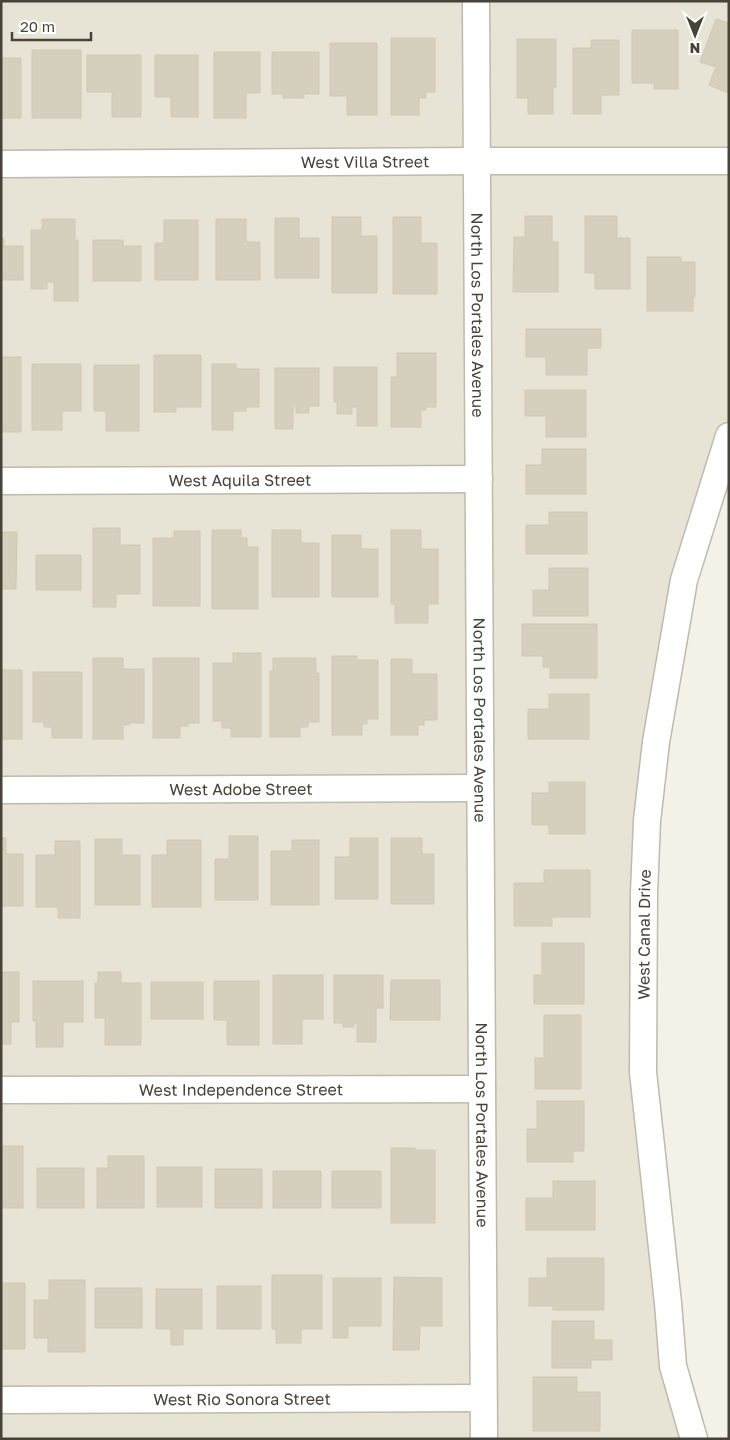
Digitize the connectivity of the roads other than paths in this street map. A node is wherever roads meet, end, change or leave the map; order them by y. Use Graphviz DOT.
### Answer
graph roads {
  1 [pos="476,1"];
  2 [pos="477,161"];
  3 [pos="729,161"];
  4 [pos="1,164"];
  5 [pos="729,436"];
  6 [pos="479,479"];
  7 [pos="1,481"];
  8 [pos="480,788"];
  9 [pos="1,790"];
  10 [pos="482,1089"];
  11 [pos="1,1090"];
  12 [pos="483,1398"];
  13 [pos="1,1400"];
  14 [pos="484,1439"];
  15 [pos="694,1439"];
  1 -- 2 [label="street, North Los Portales Avenue"];
  2 -- 3 [label="street, West Villa Street"];
  2 -- 4 [label="street, West Villa Street"];
  2 -- 6 [label="street, North Los Portales Avenue"];
  5 -- 15 [label="street, West Canal Drive"];
  6 -- 7 [label="street, West Aquila Street"];
  6 -- 8 [label="street, North Los Portales Avenue"];
  8 -- 9 [label="street, West Adobe Street"];
  8 -- 10 [label="street, North Los Portales Avenue"];
  10 -- 11 [label="street, West Independence Street"];
  10 -- 12 [label="street, North Los Portales Avenue"];
  12 -- 13 [label="street, West Rio Sonora Street"];
  12 -- 14 [label="street, North Los Portales Avenue"];
}
